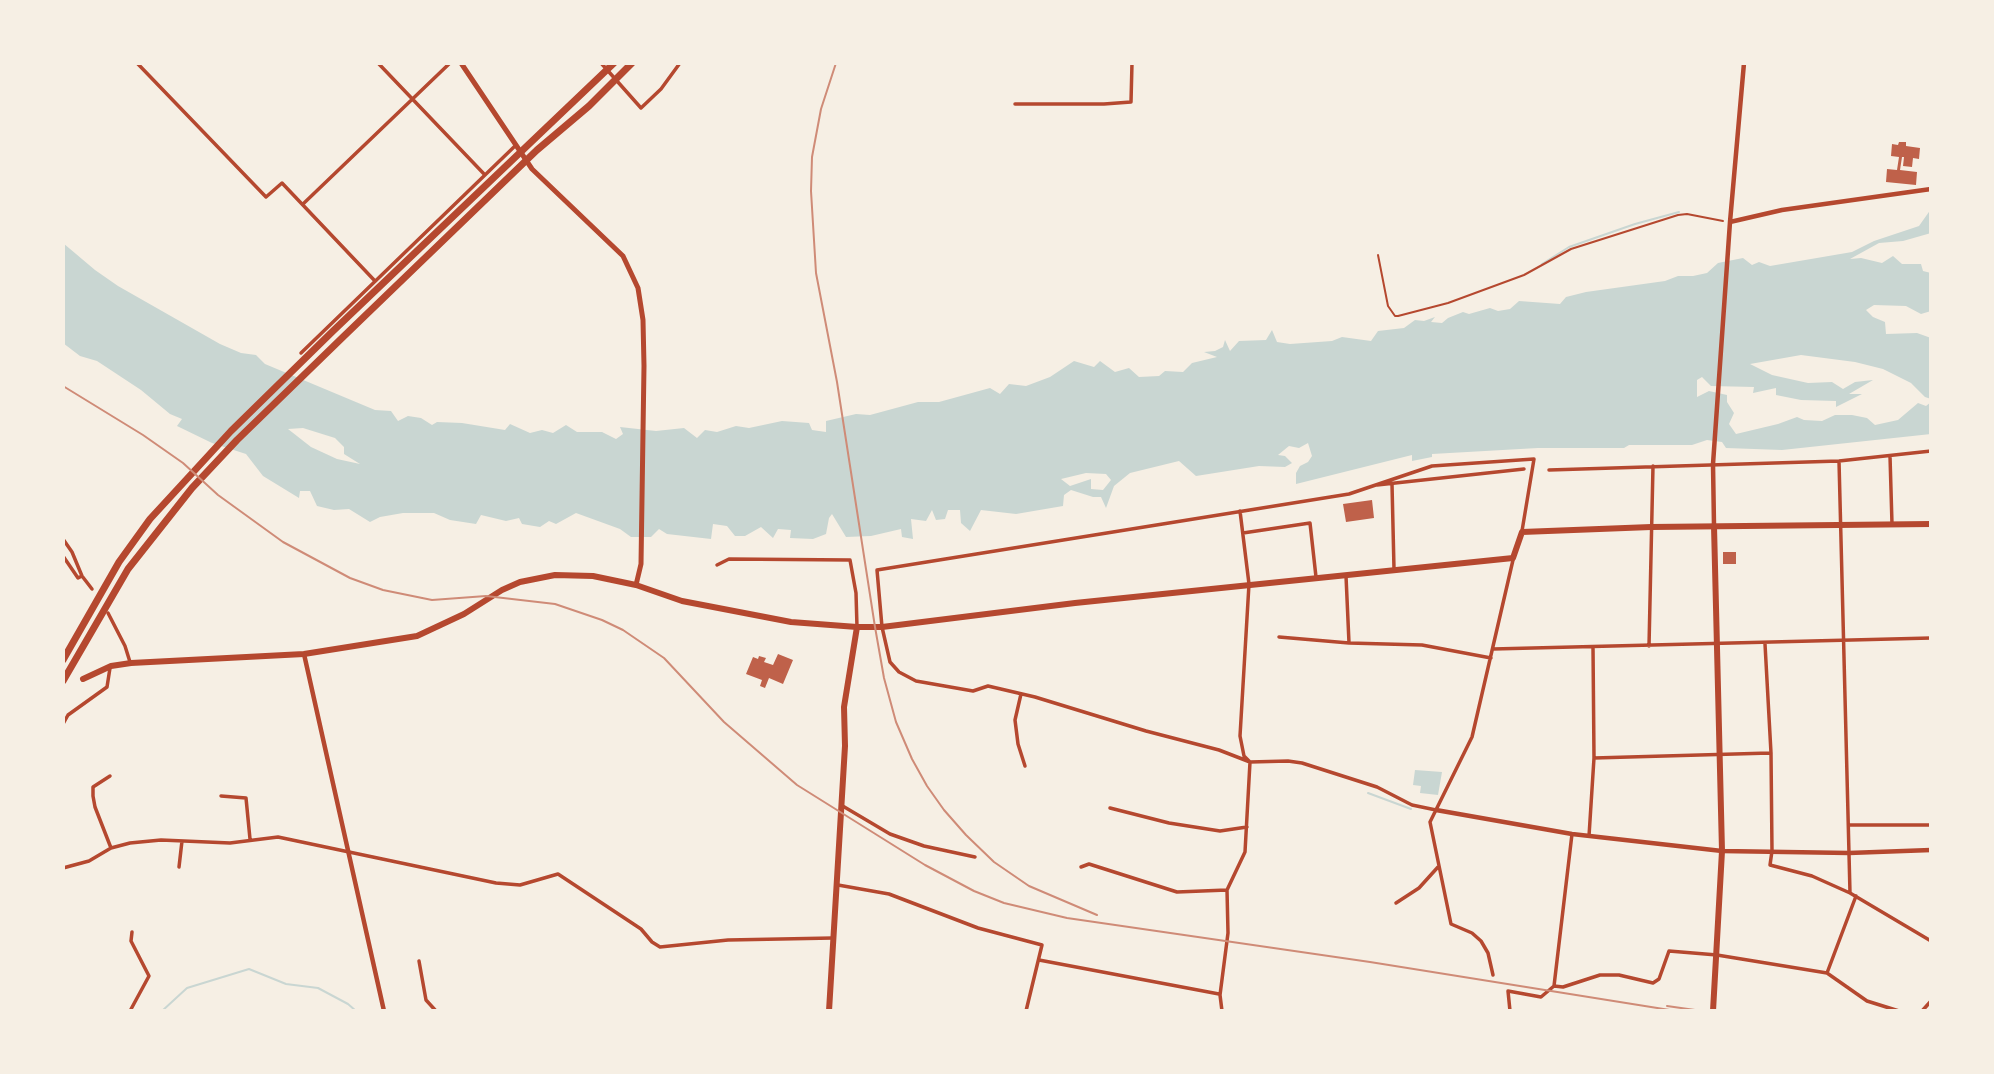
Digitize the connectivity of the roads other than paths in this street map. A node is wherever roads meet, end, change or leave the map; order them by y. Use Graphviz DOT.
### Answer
graph roads {
  1 [pos="136,63"];
  2 [pos="378,63"];
  3 [pos="450,63"];
  4 [pos="460,63"];
  5 [pos="601,63"];
  6 [pos="614,63"];
  7 [pos="632,63"];
  8 [pos="680,63"];
  9 [pos="1132,63"];
  10 [pos="1744,63"];
  11 [pos="412,99"];
  12 [pos="1015,104"];
  13 [pos="516,145"];
  14 [pos="486,176"];
  15 [pos="1931,189"];
  16 [pos="303,204"];
  17 [pos="1730,222"];
  18 [pos="374,281"];
  19 [pos="301,353"];
  20 [pos="1931,451"];
  21 [pos="1890,455"];
  22 [pos="1714,460"];
  23 [pos="1839,461"];
  24 [pos="1653,466"];
  25 [pos="1524,469"];
  26 [pos="1549,470"];
  27 [pos="1392,483"];
  28 [pos="1367,486"];
  29 [pos="1240,511"];
  30 [pos="1892,524"];
  31 [pos="1931,524"];
  32 [pos="1841,525"];
  33 [pos="1714,526"];
  34 [pos="1651,527"];
  35 [pos="1522,532"];
  36 [pos="1243,533"];
  37 [pos="63,539"];
  38 [pos="63,556"];
  39 [pos="1513,558"];
  40 [pos="718,565"];
  41 [pos="1394,569"];
  42 [pos="1346,574"];
  43 [pos="82,576"];
  44 [pos="1316,577"];
  45 [pos="1249,584"];
  46 [pos="636,585"];
  47 [pos="92,589"];
  48 [pos="108,613"];
  49 [pos="857,626"];
  50 [pos="883,627"];
  51 [pos="1279,637"];
  52 [pos="1931,638"];
  53 [pos="1843,641"];
  54 [pos="1349,643"];
  55 [pos="1765,644"];
  56 [pos="1717,645"];
  57 [pos="1649,646"];
  58 [pos="1593,647"];
  59 [pos="1493,649"];
  60 [pos="304,654"];
  61 [pos="1491,658"];
  62 [pos="63,660"];
  63 [pos="131,663"];
  64 [pos="111,666"];
  65 [pos="83,679"];
  66 [pos="63,681"];
  67 [pos="1021,694"];
  68 [pos="63,724"];
  69 [pos="1720,753"];
  70 [pos="1771,753"];
  71 [pos="1594,758"];
  72 [pos="1250,762"];
  73 [pos="1025,766"];
  74 [pos="110,776"];
  75 [pos="221,796"];
  76 [pos="841,805"];
  77 [pos="1110,808"];
  78 [pos="1436,810"];
  79 [pos="1849,825"];
  80 [pos="1931,825"];
  81 [pos="1247,827"];
  82 [pos="1572,834"];
  83 [pos="1590,836"];
  84 [pos="250,839"];
  85 [pos="182,841"];
  86 [pos="111,848"];
  87 [pos="1931,850"];
  88 [pos="1722,851"];
  89 [pos="1772,851"];
  90 [pos="1849,853"];
  91 [pos="975,857"];
  92 [pos="179,867"];
  93 [pos="1081,867"];
  94 [pos="1438,867"];
  95 [pos="63,868"];
  96 [pos="836,885"];
  97 [pos="1227,890"];
  98 [pos="1850,893"];
  99 [pos="1856,896"];
  100 [pos="1396,903"];
  101 [pos="132,932"];
  102 [pos="833,938"];
  103 [pos="1931,941"];
  104 [pos="1717,955"];
  105 [pos="1039,960"];
  106 [pos="419,961"];
  107 [pos="1827,973"];
  108 [pos="1493,975"];
  109 [pos="1554,986"];
  110 [pos="1220,995"];
  111 [pos="1931,1001"];
  112 [pos="130,1011"];
  113 [pos="384,1011"];
  114 [pos="436,1011"];
  115 [pos="829,1011"];
  116 [pos="1026,1011"];
  117 [pos="1222,1011"];
  118 [pos="1510,1011"];
  119 [pos="1713,1011"];
  120 [pos="1899,1011"];
  121 [pos="1922,1011"];
  1 -- 16 [label="street"];
  2 -- 11 [label="street"];
  3 -- 11 [label="street"];
  4 -- 13 [label="main road"];
  5 -- 8 [label="street"];
  6 -- 62 [label="highway"];
  7 -- 66 [label="highway"];
  9 -- 12 [label="street"];
  10 -- 17 [label="street"];
  11 -- 14 [label="street"];
  11 -- 16 [label="street"];
  13 -- 14 [label="street"];
  13 -- 46 [label="main road"];
  14 -- 18 [label="street"];
  15 -- 17 [label="street"];
  16 -- 18 [label="street"];
  17 -- 22 [label="street"];
  18 -- 19 [label="street"];
  20 -- 21 [label="street"];
  21 -- 23 [label="street"];
  21 -- 30 [label="street"];
  22 -- 23 [label="street"];
  22 -- 24 [label="street"];
  22 -- 33 [label="street"];
  23 -- 32 [label="street"];
  24 -- 26 [label="street"];
  24 -- 34 [label="street"];
  25 -- 27 [label="street"];
  27 -- 28 [label="street"];
  27 -- 41 [label="street"];
  28 -- 29 [label="street"];
  28 -- 35 [label="street"];
  29 -- 36 [label="street"];
  29 -- 50 [label="street"];
  30 -- 31 [label="main road"];
  30 -- 32 [label="main road"];
  32 -- 33 [label="main road"];
  32 -- 53 [label="street"];
  33 -- 34 [label="main road"];
  33 -- 56 [label="main road"];
  34 -- 35 [label="main road"];
  34 -- 57 [label="street"];
  35 -- 39 [label="main road"];
  36 -- 44 [label="street"];
  36 -- 45 [label="street"];
  37 -- 43 [label="street"];
  38 -- 43 [label="street"];
  39 -- 41 [label="main road"];
  39 -- 59 [label="street"];
  40 -- 49 [label="street"];
  41 -- 42 [label="main road"];
  42 -- 44 [label="main road"];
  42 -- 54 [label="street"];
  43 -- 47 [label="street"];
  44 -- 45 [label="main road"];
  45 -- 50 [label="main road"];
  45 -- 72 [label="street"];
  46 -- 49 [label="main road"];
  46 -- 60 [label="main road"];
  48 -- 63 [label="street"];
  49 -- 50 [label="main road"];
  49 -- 76 [label="main road"];
  50 -- 67 [label="street"];
  51 -- 54 [label="street"];
  52 -- 53 [label="street"];
  53 -- 55 [label="street"];
  53 -- 79 [label="street"];
  54 -- 61 [label="street"];
  55 -- 56 [label="street"];
  55 -- 70 [label="street"];
  56 -- 57 [label="street"];
  56 -- 69 [label="main road"];
  57 -- 58 [label="street"];
  58 -- 59 [label="street"];
  58 -- 71 [label="street"];
  59 -- 61 [label="street"];
  60 -- 63 [label="main road"];
  60 -- 113 [label="street"];
  61 -- 78 [label="street"];
  63 -- 64 [label="main road"];
  64 -- 65 [label="main road"];
  64 -- 68 [label="street"];
  67 -- 72 [label="street"];
  67 -- 73 [label="street"];
  69 -- 70 [label="street"];
  69 -- 71 [label="street"];
  69 -- 88 [label="main road"];
  70 -- 89 [label="street"];
  71 -- 83 [label="street"];
  72 -- 78 [label="street"];
  72 -- 81 [label="street"];
  74 -- 86 [label="street"];
  75 -- 84 [label="street"];
  76 -- 91 [label="street"];
  76 -- 96 [label="main road"];
  77 -- 81 [label="street"];
  78 -- 82 [label="street"];
  78 -- 94 [label="street"];
  79 -- 80 [label="street"];
  79 -- 90 [label="street"];
  81 -- 97 [label="street"];
  82 -- 83 [label="street"];
  82 -- 109 [label="street"];
  83 -- 88 [label="street"];
  84 -- 85 [label="street"];
  84 -- 102 [label="street"];
  85 -- 86 [label="street"];
  85 -- 92 [label="street"];
  86 -- 95 [label="street"];
  87 -- 90 [label="street"];
  88 -- 89 [label="street"];
  88 -- 104 [label="main road"];
  89 -- 90 [label="street"];
  89 -- 98 [label="street"];
  90 -- 98 [label="street"];
  93 -- 97 [label="street"];
  94 -- 100 [label="street"];
  94 -- 108 [label="street"];
  96 -- 102 [label="main road"];
  96 -- 105 [label="street"];
  97 -- 110 [label="street"];
  98 -- 99 [label="street"];
  99 -- 103 [label="street"];
  99 -- 107 [label="street"];
  101 -- 112 [label="street"];
  102 -- 115 [label="main road"];
  104 -- 107 [label="street"];
  104 -- 109 [label="street"];
  104 -- 119 [label="main road"];
  105 -- 110 [label="street"];
  105 -- 116 [label="street"];
  106 -- 114 [label="street"];
  107 -- 120 [label="street"];
  109 -- 118 [label="street"];
  110 -- 117 [label="street"];
  111 -- 121 [label="street"];
}
